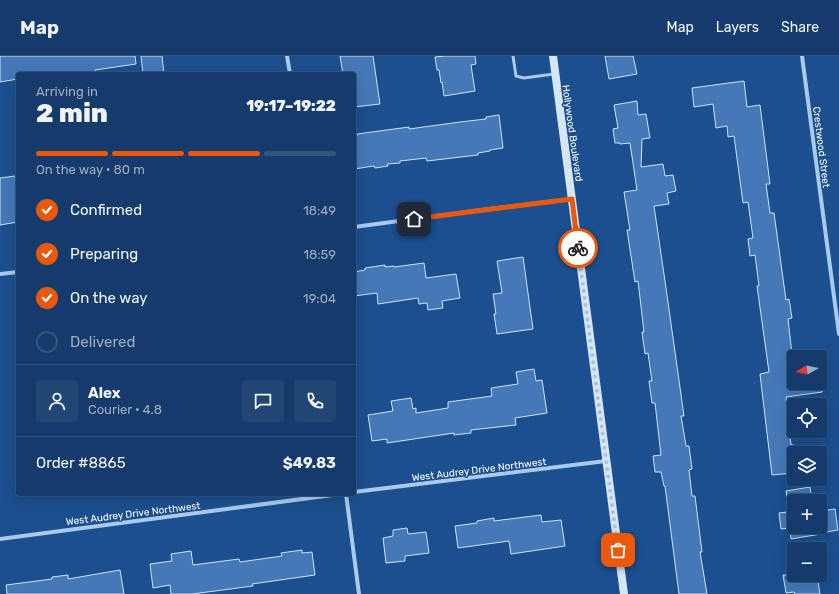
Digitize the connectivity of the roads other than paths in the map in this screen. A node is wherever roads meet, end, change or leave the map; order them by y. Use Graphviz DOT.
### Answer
graph roads {
  1 [pos="287,56"];
  2 [pos="513,56"];
  3 [pos="553,56"];
  4 [pos="802,56"];
  5 [pos="290,72"];
  6 [pos="555,74"];
  7 [pos="572,199"];
  8 [pos="356,227"];
  9 [pos="16,272"];
  10 [pos="0,274"];
  11 [pos="839,334"];
  12 [pos="606,461"];
  13 [pos="356,492"];
  14 [pos="325,496"];
  15 [pos="346,496"];
  16 [pos="0,539"];
  17 [pos="359,594"];
  18 [pos="624,594"];
  1 -- 5 [label="street"];
  2 -- 6 [label="lane"];
  3 -- 6 [label="street, Hollywood Boulevard"];
  4 -- 11 [label="street, Crestwood Street"];
  6 -- 7 [label="street, Hollywood Boulevard"];
  7 -- 8 [label="street"];
  7 -- 12 [label="street, Hollywood Boulevard"];
  9 -- 10 [label="street"];
  12 -- 13 [label="street, West Audrey Drive Northwest"];
  12 -- 18 [label="street, Hollywood Boulevard"];
  14 -- 16 [label="street, West Audrey Drive Northwest"];
  15 -- 17 [label="street"];
}
